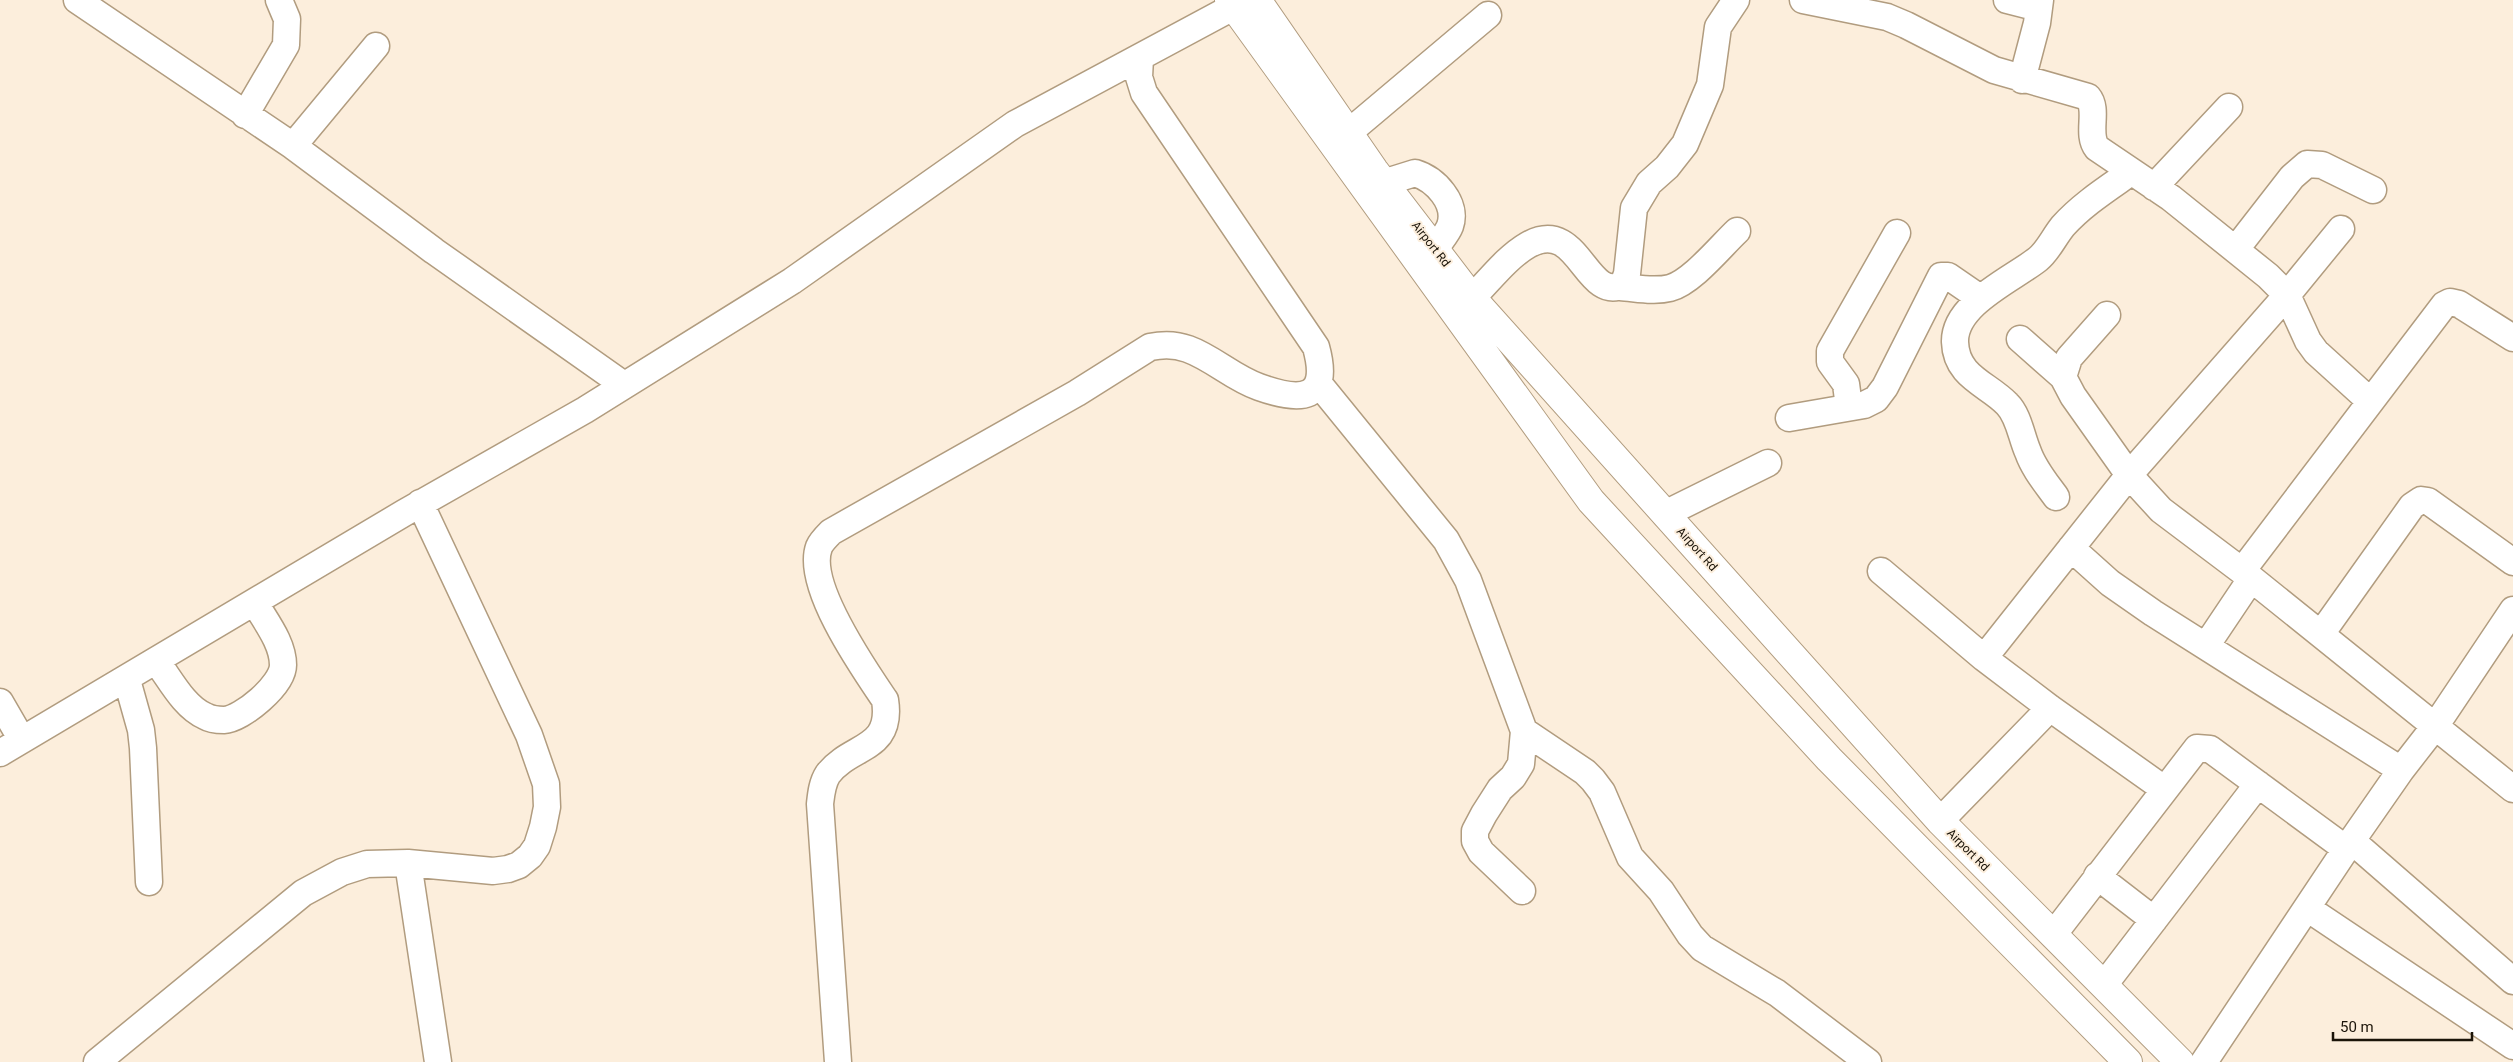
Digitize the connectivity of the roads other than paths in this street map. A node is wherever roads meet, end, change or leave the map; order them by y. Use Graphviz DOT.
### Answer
graph roads {
  1 [pos="77,0"];
  2 [pos="279,0"];
  3 [pos="1736,0"];
  4 [pos="1803,0"];
  5 [pos="2007,0"];
  6 [pos="1240,2"];
  7 [pos="2039,4"];
  8 [pos="1876,7"];
  9 [pos="1488,15"];
  10 [pos="376,46"];
  11 [pos="1140,58"];
  12 [pos="2022,80"];
  13 [pos="2228,106"];
  14 [pos="245,115"];
  15 [pos="1348,133"];
  16 [pos="293,146"];
  17 [pos="2131,172"];
  18 [pos="1383,183"];
  19 [pos="2154,187"];
  20 [pos="2373,190"];
  21 [pos="2342,229"];
  22 [pos="1737,231"];
  23 [pos="1897,232"];
  24 [pos="1435,249"];
  25 [pos="2236,249"];
  26 [pos="1620,287"];
  27 [pos="2287,295"];
  28 [pos="1472,298"];
  29 [pos="1980,298"];
  30 [pos="2107,315"];
  31 [pos="2513,338"];
  32 [pos="2020,339"];
  33 [pos="2063,377"];
  34 [pos="1319,384"];
  35 [pos="624,385"];
  36 [pos="2370,401"];
  37 [pos="1849,407"];
  38 [pos="1789,418"];
  39 [pos="1768,463"];
  40 [pos="2129,475"];
  41 [pos="2056,497"];
  42 [pos="420,503"];
  43 [pos="1665,514"];
  44 [pos="2071,548"];
  45 [pos="2513,562"];
  46 [pos="1881,571"];
  47 [pos="2246,575"];
  48 [pos="255,603"];
  49 [pos="2513,610"];
  50 [pos="2321,634"];
  51 [pos="2206,646"];
  52 [pos="1984,658"];
  53 [pos="157,662"];
  54 [pos="127,680"];
  55 [pos="0,702"];
  56 [pos="2050,708"];
  57 [pos="2436,725"];
  58 [pos="1524,730"];
  59 [pos="11,747"];
  60 [pos="2401,770"];
  61 [pos="2258,784"];
  62 [pos="2164,789"];
  63 [pos="2513,789"];
  64 [pos="1940,821"];
  65 [pos="2349,845"];
  66 [pos="408,863"];
  67 [pos="2097,876"];
  68 [pos="149,882"];
  69 [pos="1522,890"];
  70 [pos="2307,908"];
  71 [pos="2154,920"];
  72 [pos="2053,934"];
  73 [pos="2513,981"];
  74 [pos="2104,985"];
  75 [pos="2513,1046"];
  76 [pos="97,1062"];
  77 [pos="438,1062"];
  78 [pos="838,1062"];
  79 [pos="1868,1062"];
  80 [pos="2128,1062"];
  81 [pos="2180,1062"];
  82 [pos="2204,1062"];
  1 -- 14 [label="street"];
  2 -- 14 [label="street"];
  3 -- 26 [label="street"];
  4 -- 8 [label="street"];
  5 -- 7 [label="street"];
  6 -- 11 [label="street"];
  6 -- 15 [label="main road, Airport Rd"];
  6 -- 80 [label="main road"];
  7 -- 12 [label="street"];
  8 -- 12 [label="street"];
  9 -- 15 [label="street"];
  10 -- 16 [label="street"];
  11 -- 34 [label="street"];
  11 -- 35 [label="street"];
  12 -- 17 [label="street"];
  13 -- 19 [label="street"];
  14 -- 16 [label="street"];
  15 -- 18 [label="main road, Airport Rd"];
  16 -- 35 [label="street"];
  17 -- 19 [label="street"];
  17 -- 29 [label="street"];
  18 -- 24 [label="main road, Airport Rd"];
  18 -- 24 [label="street"];
  19 -- 25 [label="street"];
  20 -- 25 [label="street"];
  21 -- 27 [label="street"];
  22 -- 26 [label="street"];
  23 -- 37 [label="street"];
  24 -- 28 [label="main road, Airport Rd"];
  25 -- 27 [label="street"];
  26 -- 28 [label="street"];
  27 -- 36 [label="street"];
  27 -- 40 [label="street"];
  28 -- 43 [label="main road, Airport Rd"];
  29 -- 37 [label="street"];
  29 -- 41 [label="street"];
  30 -- 33 [label="street"];
  31 -- 36 [label="street"];
  32 -- 33 [label="street"];
  33 -- 40 [label="street"];
  34 -- 58 [label="street"];
  34 -- 78 [label="street"];
  35 -- 42 [label="street"];
  36 -- 47 [label="street"];
  37 -- 38 [label="street"];
  39 -- 43 [label="street"];
  40 -- 44 [label="street"];
  40 -- 47 [label="street"];
  42 -- 48 [label="street"];
  42 -- 66 [label="street"];
  43 -- 64 [label="main road, Airport Rd"];
  44 -- 51 [label="street"];
  44 -- 52 [label="street"];
  45 -- 50 [label="street"];
  46 -- 52 [label="street"];
  47 -- 50 [label="street"];
  47 -- 51 [label="street"];
  48 -- 53 [label="street"];
  48 -- 53 [label="street"];
  49 -- 57 [label="street"];
  50 -- 57 [label="street"];
  51 -- 60 [label="street"];
  52 -- 56 [label="street"];
  53 -- 54 [label="street"];
  54 -- 59 [label="street"];
  54 -- 68 [label="street"];
  55 -- 59 [label="street"];
  56 -- 62 [label="street"];
  56 -- 64 [label="street"];
  57 -- 60 [label="street"];
  57 -- 63 [label="street"];
  58 -- 69 [label="street"];
  58 -- 79 [label="street"];
  60 -- 65 [label="street"];
  61 -- 62 [label="street"];
  61 -- 65 [label="street"];
  61 -- 71 [label="street"];
  62 -- 67 [label="street"];
  64 -- 72 [label="main road, Airport Rd"];
  65 -- 70 [label="street"];
  65 -- 73 [label="street"];
  66 -- 76 [label="street"];
  66 -- 77 [label="street"];
  67 -- 71 [label="street"];
  67 -- 72 [label="street"];
  70 -- 75 [label="street"];
  70 -- 82 [label="street"];
  71 -- 74 [label="street"];
  72 -- 74 [label="main road, Airport Rd"];
  74 -- 81 [label="main road, Airport Rd"];
}
